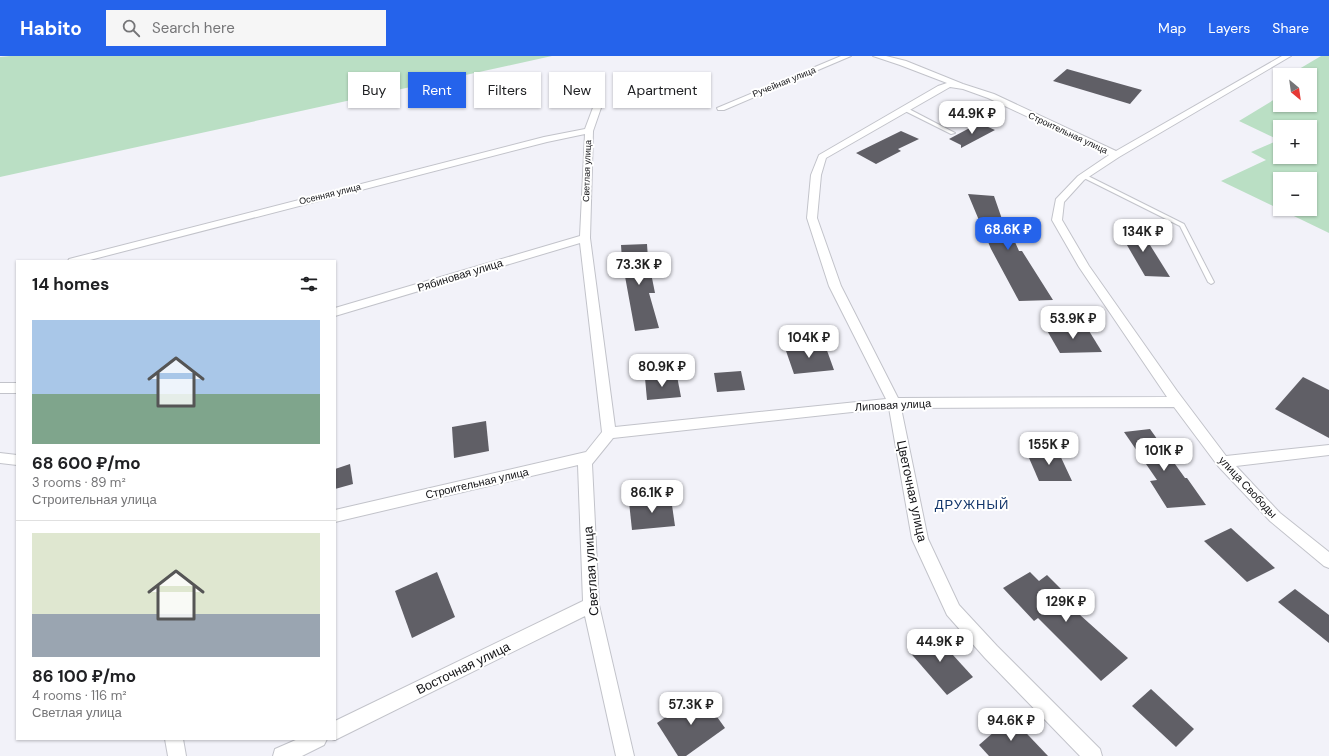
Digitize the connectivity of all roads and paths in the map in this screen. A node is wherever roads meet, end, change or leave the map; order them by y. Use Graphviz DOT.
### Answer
graph roads {
  1 [pos="847,56"];
  2 [pos="877,56"];
  3 [pos="1287,56"];
  4 [pos="964,87"];
  5 [pos="597,108"];
  6 [pos="721,108"];
  7 [pos="904,109"];
  8 [pos="869,129"];
  9 [pos="589,131"];
  10 [pos="953,133"];
  11 [pos="1116,155"];
  12 [pos="1084,176"];
  13 [pos="585,238"];
  14 [pos="77,260"];
  15 [pos="1211,282"];
  16 [pos="336,312"];
  17 [pos="0,388"];
  18 [pos="16,388"];
  19 [pos="1178,402"];
  20 [pos="894,403"];
  21 [pos="609,433"];
  22 [pos="1329,450"];
  23 [pos="590,456"];
  24 [pos="0,458"];
  25 [pos="16,460"];
  26 [pos="1223,462"];
  27 [pos="336,516"];
  28 [pos="1329,561"];
  29 [pos="591,605"];
  30 [pos="336,731"];
  31 [pos="174,740"];
  32 [pos="316,740"];
  33 [pos="288,753"];
  34 [pos="177,756"];
  35 [pos="625,756"];
  36 [pos="1094,756"];
  1 -- 6 [label="street, Ручейная улица"];
  2 -- 4 [label="street"];
  3 -- 11 [label="street"];
  4 -- 7 [label="street, Строительная улица"];
  4 -- 11 [label="street, Строительная улица"];
  5 -- 9 [label="street, Светлая улица"];
  7 -- 8 [label="street, Строительная улица"];
  7 -- 10 [label="lane"];
  8 -- 20 [label="street, Цветочная улица"];
  9 -- 13 [label="street, Светлая улица"];
  9 -- 14 [label="street, Осенняя улица"];
  11 -- 12 [label="street, Строительная улица"];
  12 -- 15 [label="lane"];
  12 -- 19 [label="street, Строительная улица"];
  13 -- 16 [label="street, Рябиновая улица"];
  13 -- 21 [label="street, Светлая улица"];
  17 -- 18 [label="street"];
  19 -- 20 [label="street, Липовая улица"];
  19 -- 26 [label="street, улица Свободы"];
  20 -- 21 [label="street, Липовая улица"];
  20 -- 36 [label="street, Цветочная улица"];
  21 -- 23 [label="street"];
  22 -- 26 [label="street"];
  23 -- 27 [label="street, Строительная улица"];
  23 -- 29 [label="street, Светлая улица"];
  24 -- 25 [label="street"];
  26 -- 28 [label="street, улица Свободы"];
  29 -- 30 [label="street, Восточная улица"];
  29 -- 35 [label="street, Светлая улица"];
  31 -- 34 [label="street"];
  32 -- 33 [label="street"];
}
